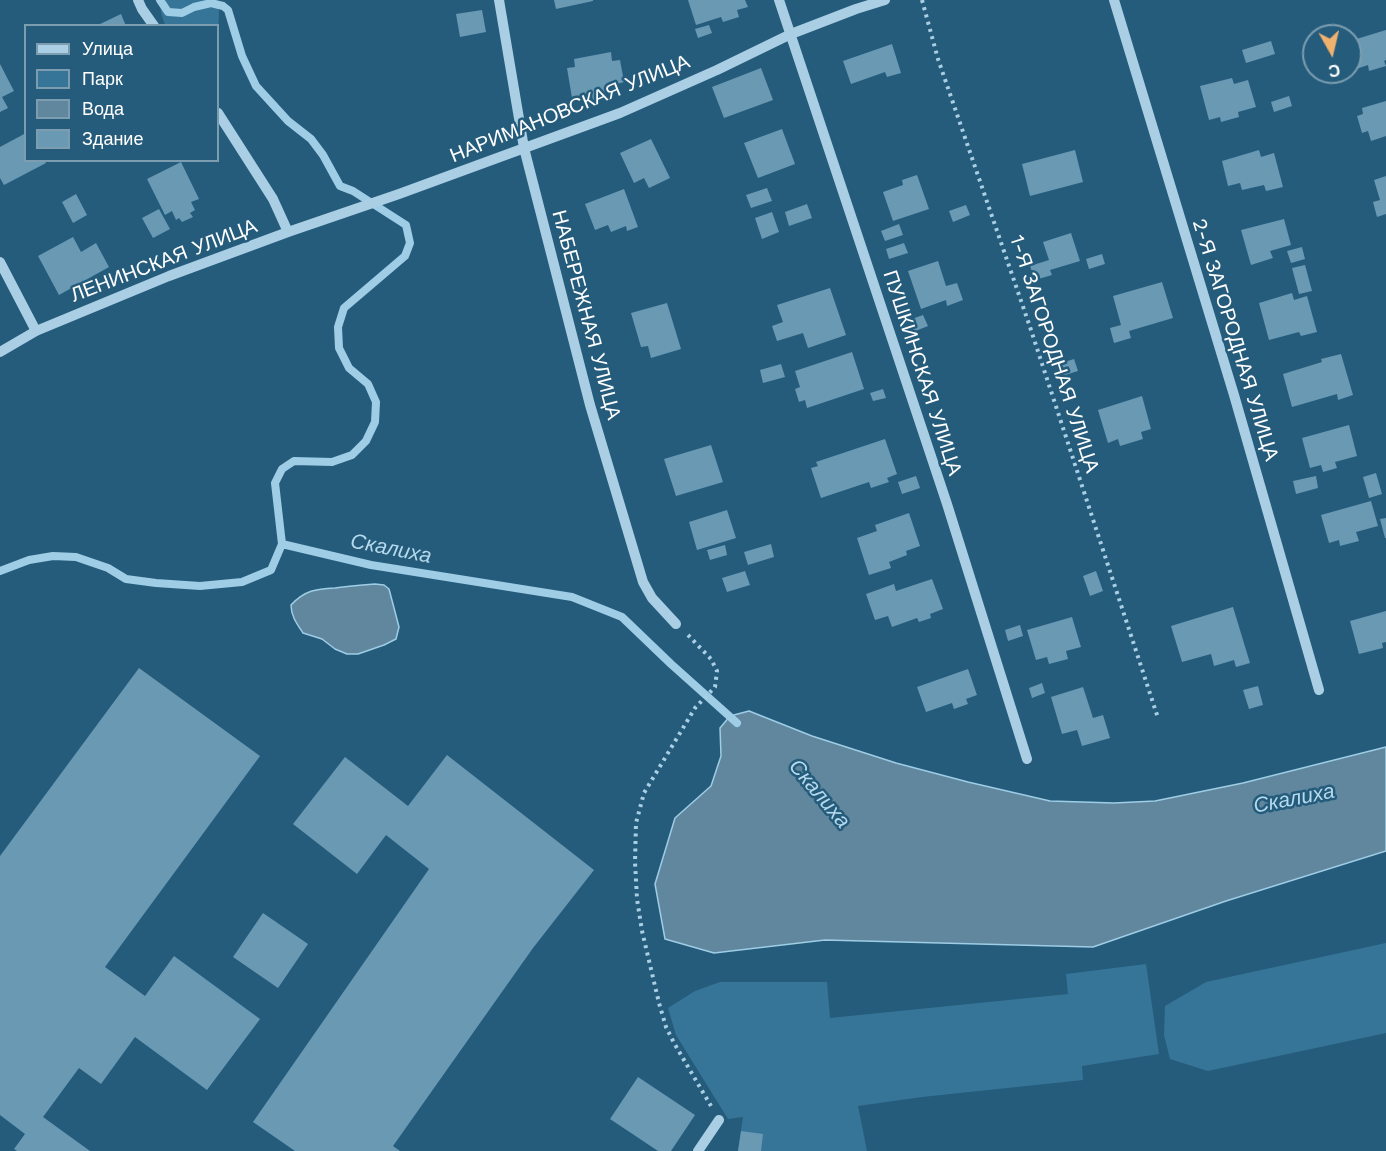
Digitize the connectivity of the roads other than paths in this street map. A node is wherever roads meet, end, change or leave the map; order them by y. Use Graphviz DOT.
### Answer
graph roads {
  1 [pos="138,0"];
  2 [pos="499,0"];
  3 [pos="779,0"];
  4 [pos="885,0"];
  5 [pos="1114,0"];
  6 [pos="153,24"];
  7 [pos="791,34"];
  8 [pos="219,115"];
  9 [pos="524,148"];
  10 [pos="344,213"];
  11 [pos="288,232"];
  12 [pos="0,262"];
  13 [pos="36,331"];
  14 [pos="0,352"];
  15 [pos="676,624"];
  16 [pos="1319,690"];
  17 [pos="1027,759"];
  18 [pos="719,1120"];
  19 [pos="698,1151"];
  1 -- 6 [label="street"];
  2 -- 9 [label="street, НАБЕРЕЖНАЯ УЛИЦА"];
  3 -- 7 [label="street, ПУШКИНСКАЯ УЛИЦА"];
  4 -- 7 [label="street, НАРИМАНОВСКАЯ УЛИЦА"];
  5 -- 16 [label="street, 2-Я ЗАГОРОДНАЯ УЛИЦА"];
  7 -- 9 [label="street, НАРИМАНОВСКАЯ УЛИЦА"];
  7 -- 17 [label="street, ПУШКИНСКАЯ УЛИЦА"];
  8 -- 11 [label="street"];
  9 -- 10 [label="street, НАРИМАНОВСКАЯ УЛИЦА"];
  9 -- 15 [label="street, НАБЕРЕЖНАЯ УЛИЦА"];
  10 -- 11 [label="street, ЛЕНИНСКАЯ УЛИЦА"];
  11 -- 13 [label="street, ЛЕНИНСКАЯ УЛИЦА"];
  12 -- 13 [label="street"];
  13 -- 14 [label="street, ЛЕНИНСКАЯ УЛИЦА"];
  18 -- 19 [label="street"];
}
